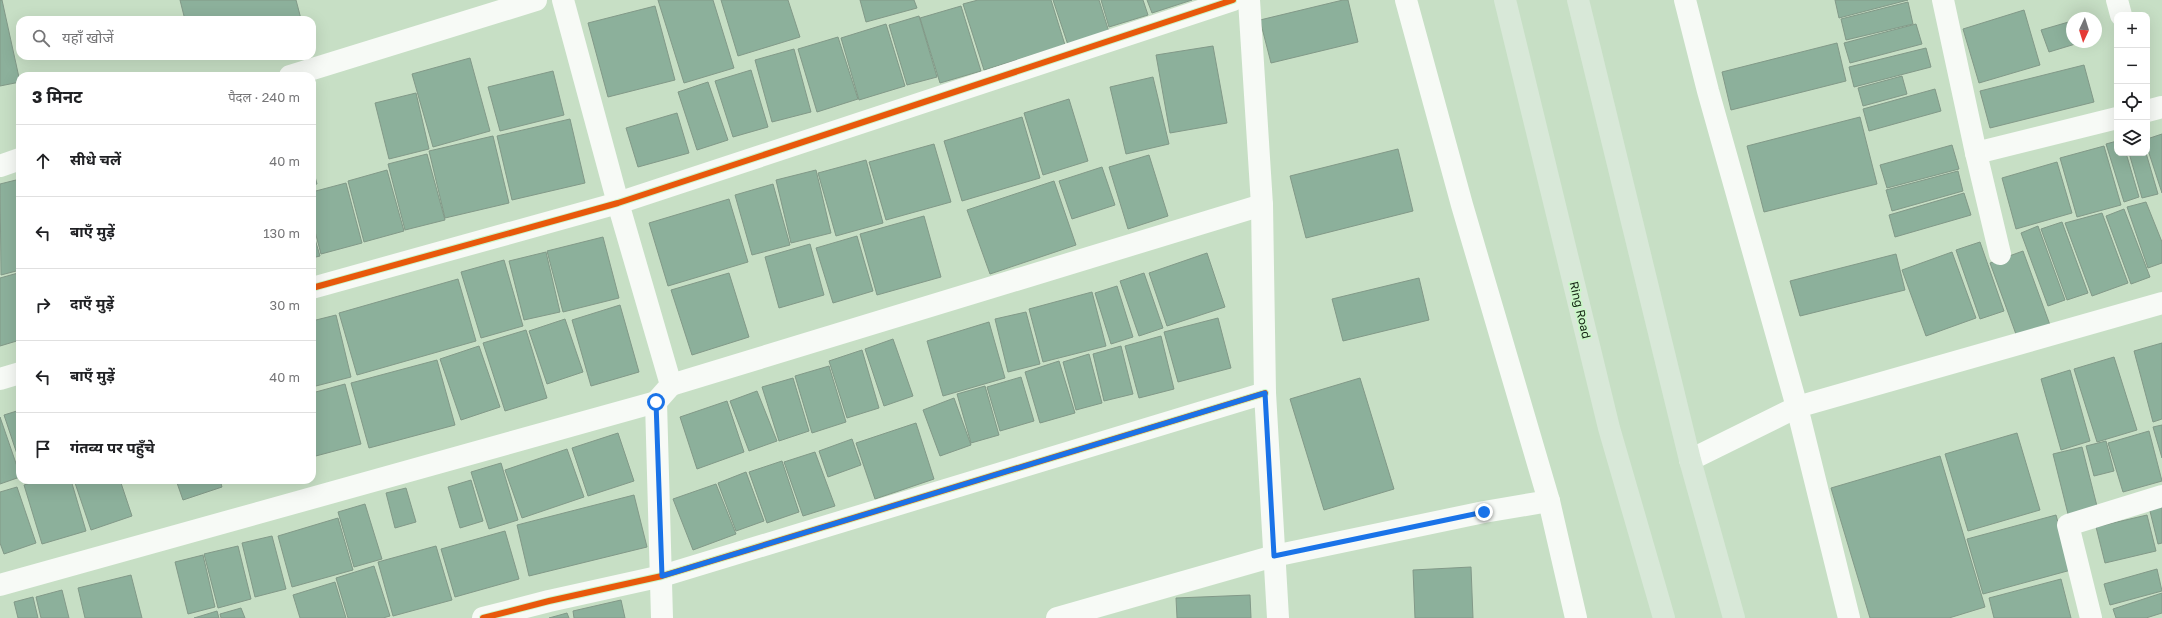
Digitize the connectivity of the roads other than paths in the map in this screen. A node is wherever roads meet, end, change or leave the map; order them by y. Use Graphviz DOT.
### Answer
graph roads {
  1 [pos="536,0"];
  2 [pos="564,0"];
  3 [pos="1233,0"];
  4 [pos="1249,0"];
  5 [pos="1406,0"];
  6 [pos="1505,0"];
  7 [pos="1578,0"];
  8 [pos="1685,0"];
  9 [pos="1943,0"];
  10 [pos="2117,0"];
  11 [pos="2120,12"];
  12 [pos="303,72"];
  13 [pos="2162,107"];
  14 [pos="2150,110"];
  15 [pos="2114,119"];
  16 [pos="1976,153"];
  17 [pos="16,160"];
  18 [pos="0,166"];
  19 [pos="618,203"];
  20 [pos="1262,205"];
  21 [pos="2000,254"];
  22 [pos="316,287"];
  23 [pos="2162,303"];
  24 [pos="16,374"];
  25 [pos="0,379"];
  26 [pos="671,385"];
  27 [pos="1265,393"];
  28 [pos="656,402"];
  29 [pos="1797,408"];
  30 [pos="1690,460"];
  31 [pos="2162,496"];
  32 [pos="1548,501"];
  33 [pos="1274,556"];
  34 [pos="662,576"];
  35 [pos="0,585"];
  36 [pos="1070,616"];
  37 [pos="483,618"];
  38 [pos="662,618"];
  39 [pos="1278,618"];
  40 [pos="1576,618"];
  41 [pos="1664,618"];
  42 [pos="1734,618"];
  43 [pos="1849,618"];
  44 [pos="2091,618"];
  1 -- 12 [label="street"];
  2 -- 19 [label="street"];
  3 -- 19 [label="street"];
  4 -- 20 [label="street"];
  5 -- 32 [label="street"];
  6 -- 41 [label="highway, Ring Road"];
  7 -- 30 [label="highway"];
  8 -- 29 [label="street"];
  9 -- 16 [label="street"];
  10 -- 11 [label="street"];
  13 -- 14 [label="street"];
  15 -- 16 [label="street"];
  16 -- 21 [label="street"];
  17 -- 18 [label="street"];
  19 -- 22 [label="street"];
  19 -- 26 [label="street"];
  20 -- 26 [label="street"];
  20 -- 27 [label="street"];
  23 -- 29 [label="street"];
  24 -- 25 [label="street"];
  26 -- 28 [label="street"];
  27 -- 33 [label="street"];
  27 -- 34 [label="street"];
  28 -- 34 [label="street"];
  28 -- 35 [label="street"];
  29 -- 30 [label="street"];
  29 -- 43 [label="street"];
  30 -- 42 [label="highway"];
  31 -- 44 [label="street"];
  32 -- 33 [label="street"];
  32 -- 40 [label="street"];
  33 -- 36 [label="street"];
  33 -- 39 [label="street"];
  34 -- 37 [label="street"];
  34 -- 38 [label="street"];
}
